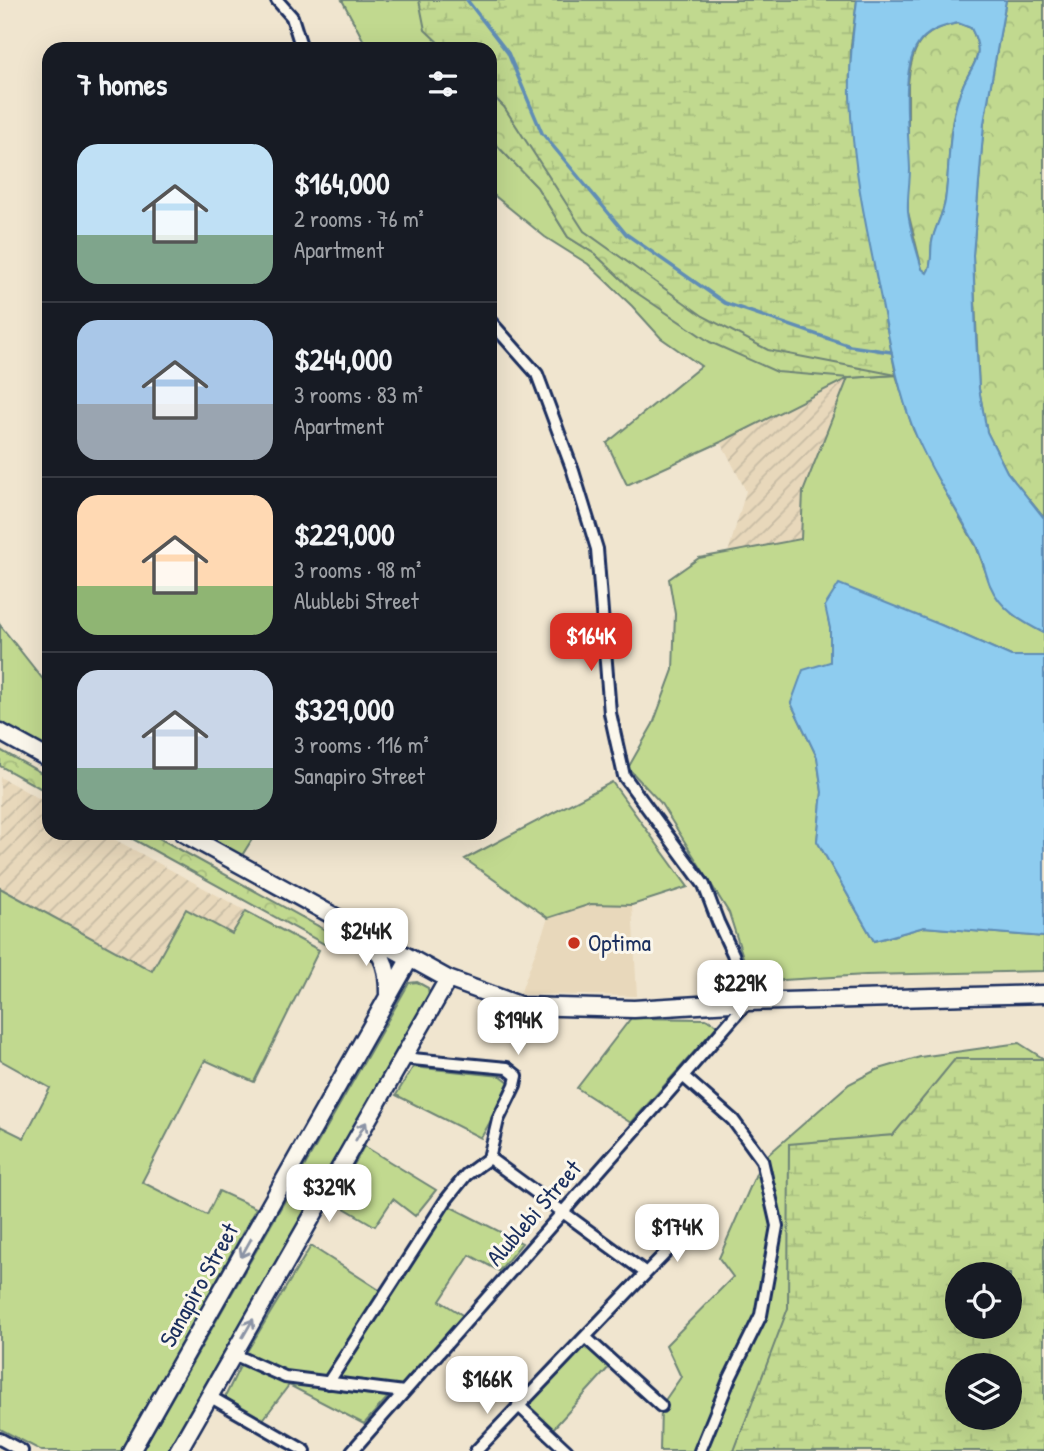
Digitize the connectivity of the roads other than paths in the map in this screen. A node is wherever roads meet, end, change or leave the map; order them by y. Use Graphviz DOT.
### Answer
graph roads {
  1 [pos="278,0"];
  2 [pos="300,42"];
  3 [pos="497,329"];
  4 [pos="0,732"];
  5 [pos="42,755"];
  6 [pos="196,840"];
  7 [pos="363,933"];
  8 [pos="410,958"];
  9 [pos="448,979"];
  10 [pos="1044,994"];
  11 [pos="388,997"];
  12 [pos="747,1002"];
  13 [pos="402,1058"];
  14 [pos="683,1076"];
  15 [pos="489,1158"];
  16 [pos="562,1213"];
  17 [pos="685,1233"];
  18 [pos="646,1273"];
  19 [pos="585,1337"];
  20 [pos="233,1354"];
  21 [pos="328,1383"];
  22 [pos="404,1392"];
  23 [pos="209,1396"];
  24 [pos="518,1405"];
  25 [pos="661,1406"];
  26 [pos="0,1439"];
  27 [pos="22,1451"];
  28 [pos="131,1451"];
  29 [pos="177,1451"];
  30 [pos="305,1451"];
  31 [pos="352,1451"];
  32 [pos="476,1451"];
  33 [pos="567,1451"];
  34 [pos="700,1451"];
  1 -- 2 [label="street"];
  3 -- 12 [label="street"];
  4 -- 5 [label="main road"];
  6 -- 7 [label="main road"];
  7 -- 8 [label="main road"];
  7 -- 11 [label="main road"];
  8 -- 9 [label="main road"];
  8 -- 11 [label="main road, Sanapiro Street"];
  9 -- 12 [label="main road"];
  9 -- 13 [label="main road"];
  10 -- 12 [label="main road"];
  11 -- 28 [label="main road, Sanapiro Street, one-way"];
  12 -- 14 [label="street, Alublebi Street"];
  13 -- 15 [label="street"];
  20 -- 13 [label="main road, one-way"];
  14 -- 16 [label="street, Alublebi Street"];
  14 -- 34 [label="street"];
  15 -- 16 [label="street"];
  15 -- 21 [label="street"];
  16 -- 18 [label="street"];
  16 -- 22 [label="street, Alublebi Street"];
  17 -- 18 [label="street"];
  18 -- 19 [label="street"];
  19 -- 24 [label="street"];
  19 -- 25 [label="street"];
  20 -- 21 [label="street"];
  20 -- 23 [label="main road"];
  21 -- 22 [label="street"];
  22 -- 31 [label="street, Alublebi Street"];
  23 -- 29 [label="main road"];
  23 -- 30 [label="street"];
  24 -- 32 [label="street"];
  24 -- 33 [label="street"];
  26 -- 27 [label="street"];
}
